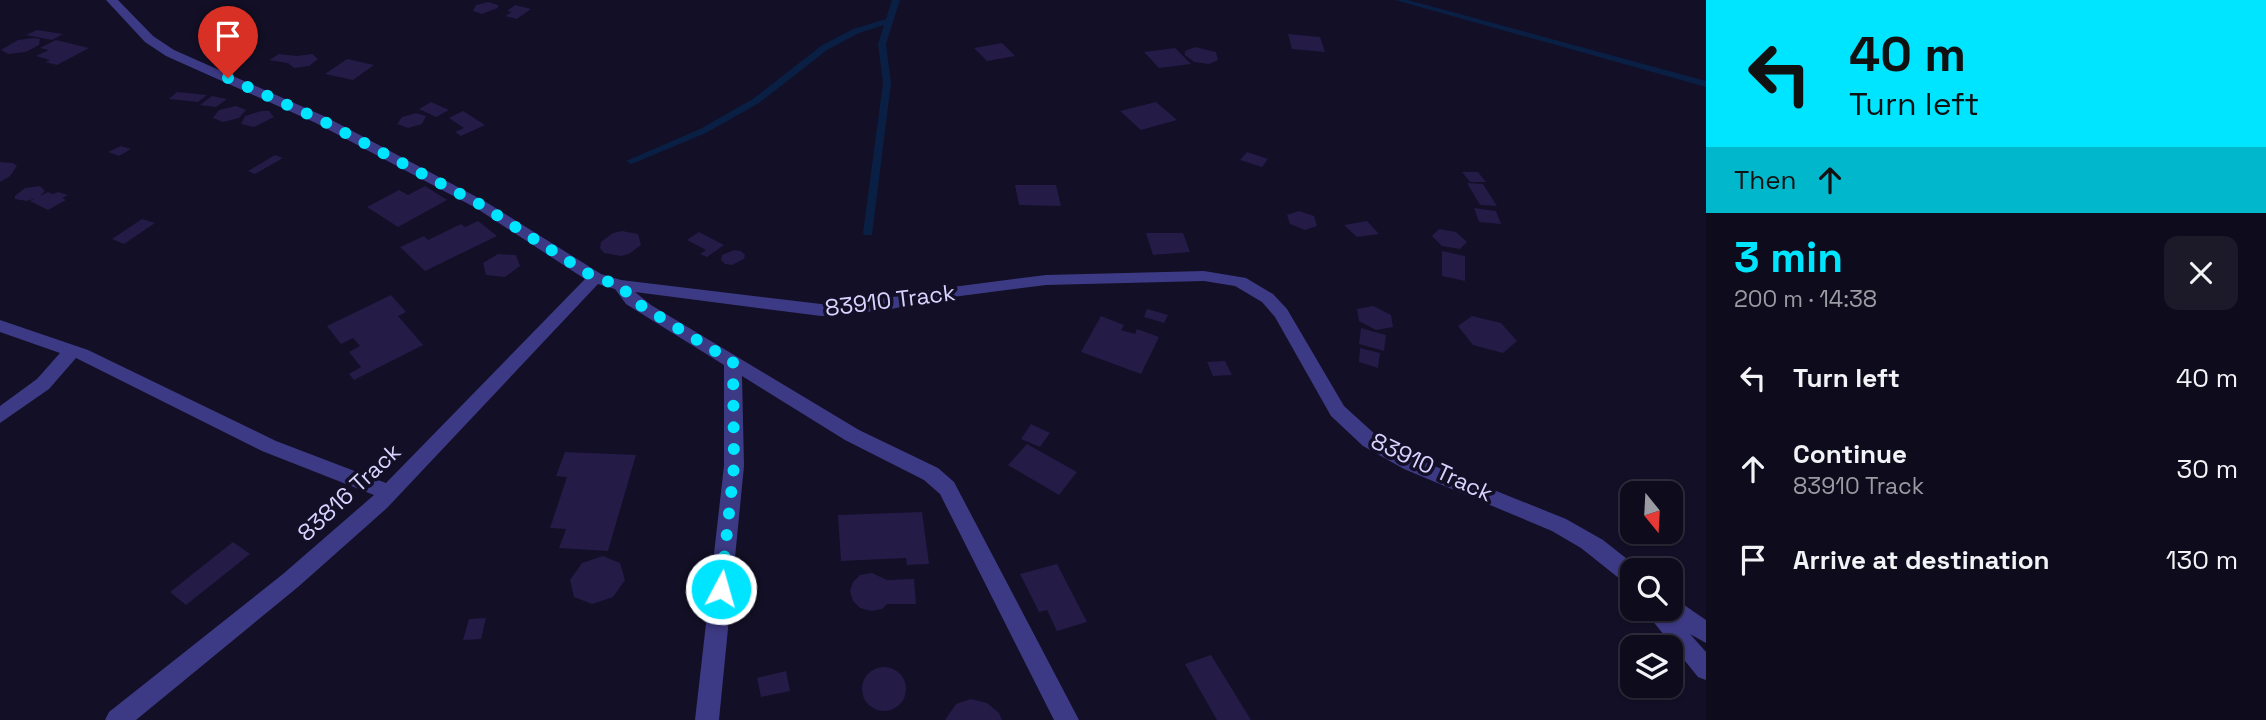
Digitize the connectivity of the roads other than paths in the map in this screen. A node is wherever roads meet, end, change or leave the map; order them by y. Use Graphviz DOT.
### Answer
graph roads {
  1 [pos="111,0"];
  2 [pos="595,278"];
  3 [pos="621,285"];
  4 [pos="0,326"];
  5 [pos="72,351"];
  6 [pos="733,362"];
  7 [pos="0,416"];
  8 [pos="388,492"];
  9 [pos="1583,538"];
  10 [pos="1620,566"];
  11 [pos="1620,574"];
  12 [pos="1683,615"];
  13 [pos="1664,621"];
  14 [pos="1706,633"];
  15 [pos="1706,669"];
  16 [pos="117,720"];
  17 [pos="707,720"];
  18 [pos="1067,720"];
  1 -- 2 [label="street, 83910 Track"];
  2 -- 3 [label="street, 83910 Track"];
  2 -- 8 [label="street, 83816 Track"];
  3 -- 6 [label="street"];
  3 -- 9 [label="street, 83910 Track"];
  4 -- 5 [label="street"];
  5 -- 7 [label="street"];
  5 -- 8 [label="street"];
  6 -- 17 [label="street"];
  6 -- 18 [label="street"];
  8 -- 16 [label="street, 83816 Track"];
  9 -- 10 [label="street, 83910 Track"];
  9 -- 11 [label="street"];
  12 -- 14 [label="street"];
  13 -- 15 [label="street"];
}
